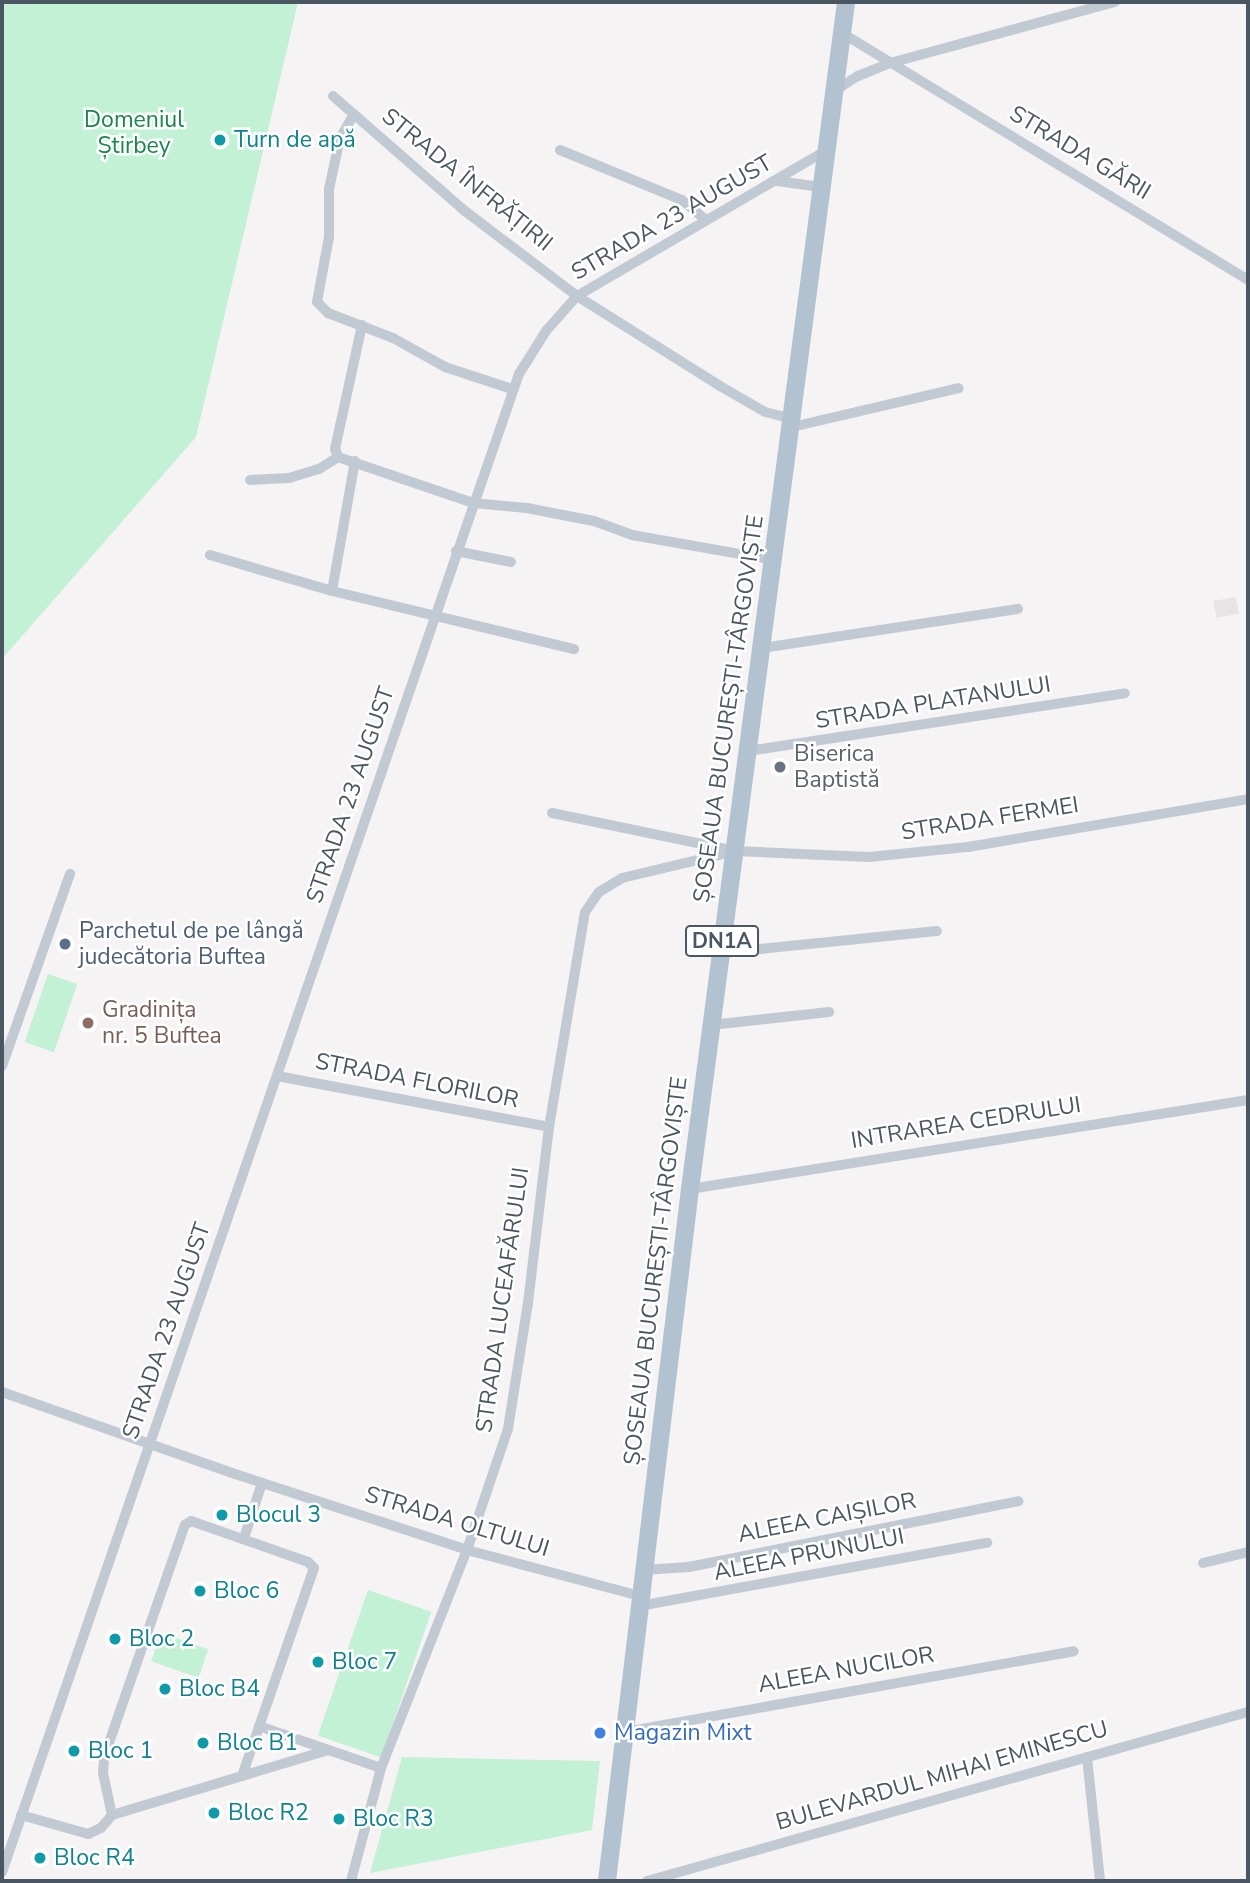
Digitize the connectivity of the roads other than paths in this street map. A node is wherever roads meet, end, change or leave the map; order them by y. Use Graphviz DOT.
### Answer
graph roads {
  1 [pos="846,2"];
  2 [pos="1115,2"];
  3 [pos="842,33"];
  4 [pos="890,63"];
  5 [pos="832,92"];
  6 [pos="333,96"];
  7 [pos="354,114"];
  8 [pos="560,150"];
  9 [pos="825,151"];
  10 [pos="777,181"];
  11 [pos="821,187"];
  12 [pos="706,220"];
  13 [pos="1248,279"];
  14 [pos="578,296"];
  15 [pos="362,325"];
  16 [pos="959,388"];
  17 [pos="513,389"];
  18 [pos="792,423"];
  19 [pos="338,457"];
  20 [pos="355,461"];
  21 [pos="250,480"];
  22 [pos="472,503"];
  23 [pos="456,551"];
  24 [pos="210,555"];
  25 [pos="774,560"];
  26 [pos="511,562"];
  27 [pos="332,591"];
  28 [pos="1018,609"];
  29 [pos="434,617"];
  30 [pos="762,648"];
  31 [pos="574,649"];
  32 [pos="1125,693"];
  33 [pos="748,751"];
  34 [pos="1248,799"];
  35 [pos="552,813"];
  36 [pos="736,851"];
  37 [pos="69,874"];
  38 [pos="937,931"];
  39 [pos="721,953"];
  40 [pos="829,1012"];
  41 [pos="712,1025"];
  42 [pos="2,1066"];
  43 [pos="277,1076"];
  44 [pos="1248,1100"];
  45 [pos="549,1127"];
  46 [pos="691,1189"];
  47 [pos="2,1392"];
  48 [pos="150,1445"];
  49 [pos="262,1483"];
  50 [pos="1018,1501"];
  51 [pos="244,1538"];
  52 [pos="987,1543"];
  53 [pos="467,1550"];
  54 [pos="1248,1552"];
  55 [pos="1203,1563"];
  56 [pos="643,1570"];
  57 [pos="640,1601"];
  58 [pos="1074,1651"];
  59 [pos="1248,1712"];
  60 [pos="259,1726"];
  61 [pos="625,1732"];
  62 [pos="328,1750"];
  63 [pos="1087,1758"];
  64 [pos="381,1768"];
  65 [pos="242,1776"];
  66 [pos="21,1815"];
  67 [pos="112,1815"];
  68 [pos="2,1872"];
  69 [pos="351,1881"];
  70 [pos="607,1881"];
  71 [pos="647,1881"];
  72 [pos="1100,1881"];
  1 -- 3 [label="main road, ȘOSEAUA BUCUREȘTI-TÂRGOVIȘTE / DN1A"];
  2 -- 4 [label="street"];
  3 -- 4 [label="street, STRADA GĂRII"];
  3 -- 5 [label="main road, ȘOSEAUA BUCUREȘTI-TÂRGOVIȘTE / DN1A"];
  4 -- 5 [label="street"];
  4 -- 13 [label="street, STRADA GĂRII"];
  5 -- 9 [label="main road, ȘOSEAUA BUCUREȘTI-TÂRGOVIȘTE / DN1A"];
  6 -- 7 [label="street, STRADA ÎNFRĂȚIRII"];
  7 -- 14 [label="street, STRADA ÎNFRĂȚIRII"];
  7 -- 15 [label="street"];
  8 -- 12 [label="street"];
  9 -- 10 [label="street, STRADA 23 AUGUST"];
  9 -- 11 [label="main road, ȘOSEAUA BUCUREȘTI-TÂRGOVIȘTE / DN1A"];
  10 -- 11 [label="street"];
  10 -- 12 [label="street, STRADA 23 AUGUST"];
  11 -- 18 [label="main road, ȘOSEAUA BUCUREȘTI-TÂRGOVIȘTE / DN1A"];
  12 -- 14 [label="street, STRADA 23 AUGUST"];
  14 -- 17 [label="street, STRADA 23 AUGUST"];
  14 -- 18 [label="street, STRADA ÎNFRĂȚIRII"];
  15 -- 17 [label="street"];
  15 -- 19 [label="street"];
  16 -- 18 [label="street, STRADA ÎNFRĂȚIRII"];
  17 -- 22 [label="street, STRADA 23 AUGUST"];
  18 -- 25 [label="main road, ȘOSEAUA BUCUREȘTI-TÂRGOVIȘTE / DN1A"];
  19 -- 20 [label="street"];
  19 -- 21 [label="street"];
  20 -- 22 [label="street"];
  20 -- 27 [label="street"];
  22 -- 23 [label="street, STRADA 23 AUGUST"];
  22 -- 25 [label="street"];
  23 -- 26 [label="street"];
  23 -- 29 [label="street, STRADA 23 AUGUST"];
  24 -- 27 [label="street"];
  25 -- 30 [label="main road, ȘOSEAUA BUCUREȘTI-TÂRGOVIȘTE / DN1A"];
  27 -- 29 [label="street"];
  28 -- 30 [label="street"];
  29 -- 31 [label="street"];
  29 -- 43 [label="street, STRADA 23 AUGUST"];
  30 -- 33 [label="main road, ȘOSEAUA BUCUREȘTI-TÂRGOVIȘTE / DN1A"];
  32 -- 33 [label="street, STRADA PLATANULUI"];
  33 -- 36 [label="main road, ȘOSEAUA BUCUREȘTI-TÂRGOVIȘTE / DN1A"];
  34 -- 36 [label="street, STRADA FERMEI"];
  35 -- 36 [label="street"];
  36 -- 39 [label="main road, ȘOSEAUA BUCUREȘTI-TÂRGOVIȘTE / DN1A"];
  36 -- 45 [label="street, STRADA LUCEAFĂRULUI"];
  37 -- 42 [label="street"];
  38 -- 39 [label="street"];
  39 -- 41 [label="main road, ȘOSEAUA BUCUREȘTI-TÂRGOVIȘTE / DN1A"];
  40 -- 41 [label="street"];
  41 -- 46 [label="main road, ȘOSEAUA BUCUREȘTI-TÂRGOVIȘTE / DN1A"];
  43 -- 45 [label="street, STRADA FLORILOR"];
  43 -- 48 [label="street, STRADA 23 AUGUST"];
  44 -- 46 [label="street, INTRAREA CEDRULUI"];
  45 -- 53 [label="street, STRADA LUCEAFĂRULUI"];
  46 -- 56 [label="main road, ȘOSEAUA BUCUREȘTI-TÂRGOVIȘTE / DN1A"];
  47 -- 48 [label="street, STRADA OLTULUI"];
  48 -- 49 [label="street, STRADA OLTULUI"];
  48 -- 66 [label="street, STRADA 23 AUGUST"];
  49 -- 51 [label="street"];
  49 -- 53 [label="street, STRADA OLTULUI"];
  50 -- 56 [label="street, ALEEA CAIȘILOR"];
  51 -- 60 [label="street"];
  51 -- 67 [label="street"];
  52 -- 57 [label="street, ALEEA PRUNULUI"];
  53 -- 57 [label="street, STRADA OLTULUI"];
  53 -- 64 [label="street, STRADA LUCEAFĂRULUI"];
  54 -- 55 [label="street"];
  56 -- 57 [label="main road, ȘOSEAUA BUCUREȘTI-TÂRGOVIȘTE / DN1A"];
  57 -- 61 [label="main road, ȘOSEAUA BUCUREȘTI-TÂRGOVIȘTE / DN1A"];
  58 -- 61 [label="street, ALEEA NUCILOR"];
  59 -- 63 [label="street, BULEVARDUL MIHAI EMINESCU"];
  60 -- 62 [label="street"];
  60 -- 65 [label="street"];
  61 -- 70 [label="main road, ȘOSEAUA BUCUREȘTI-TÂRGOVIȘTE / DN1A"];
  62 -- 64 [label="street"];
  62 -- 65 [label="street"];
  63 -- 71 [label="street, BULEVARDUL MIHAI EMINESCU"];
  63 -- 72 [label="street"];
  64 -- 69 [label="street, STRADA LUCEAFĂRULUI"];
  65 -- 67 [label="street"];
  66 -- 67 [label="street"];
  66 -- 68 [label="street, STRADA 23 AUGUST"];
}
